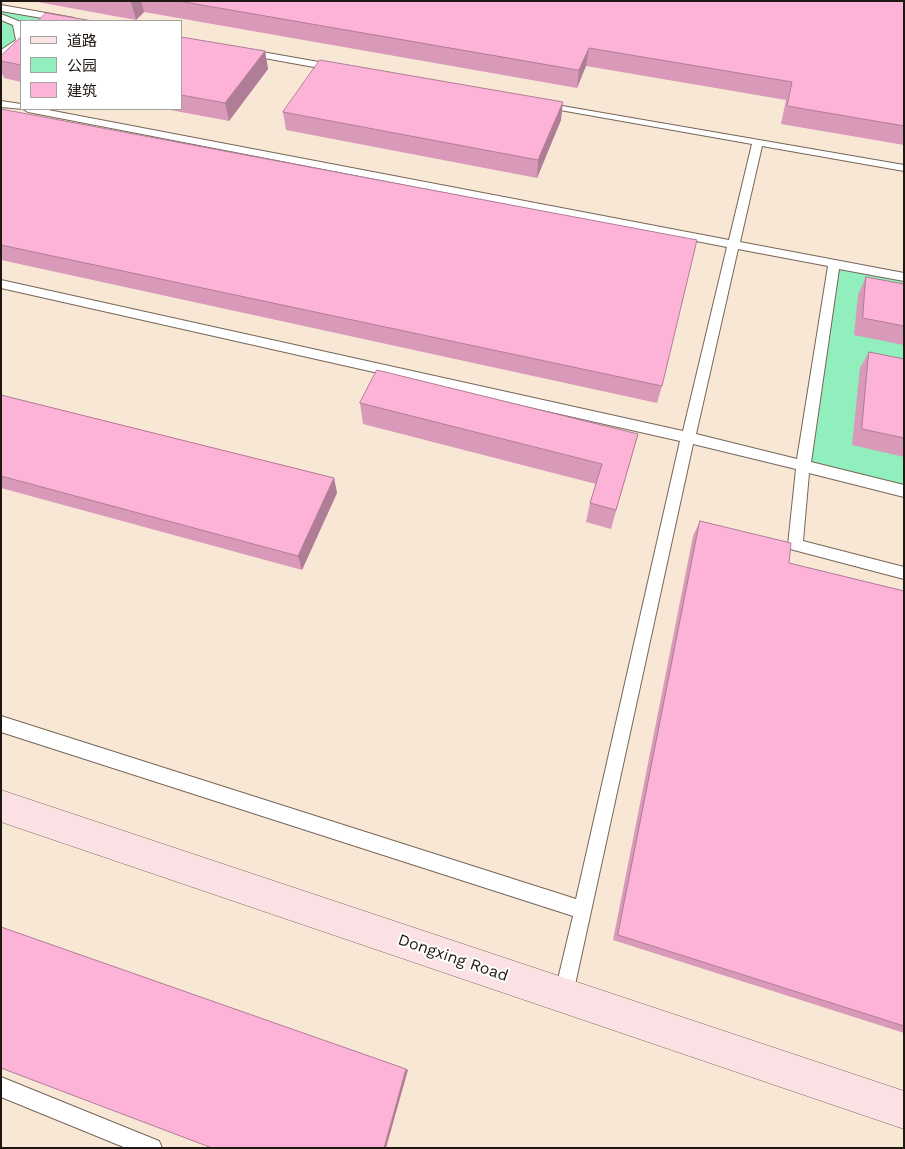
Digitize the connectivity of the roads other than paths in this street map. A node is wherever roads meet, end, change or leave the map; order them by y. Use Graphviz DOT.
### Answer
graph roads {
  1 [pos="1,8"];
  2 [pos="1,17"];
  3 [pos="68,20"];
  4 [pos="20,36"];
  5 [pos="20,42"];
  6 [pos="20,42"];
  7 [pos="230,49"];
  8 [pos="1,54"];
  9 [pos="1,60"];
  10 [pos="347,70"];
  11 [pos="533,102"];
  12 [pos="1,104"];
  13 [pos="20,108"];
  14 [pos="33,110"];
  15 [pos="758,142"];
  16 [pos="904,168"];
  17 [pos="733,244"];
  18 [pos="834,264"];
  19 [pos="904,277"];
  20 [pos="1,284"];
  21 [pos="688,437"];
  22 [pos="802,466"];
  23 [pos="904,491"];
  24 [pos="904,573"];
  25 [pos="1,724"];
  26 [pos="1,806"];
  27 [pos="584,910"];
  28 [pos="564,996"];
  29 [pos="1,1087"];
  30 [pos="904,1110"];
  31 [pos="152,1148"];
  1 -- 3 [label="lane"];
  2 -- 4 [label="lane"];
  5 -- 8 [label="lane"];
  6 -- 9 [label="lane"];
  7 -- 10 [label="lane"];
  11 -- 15 [label="lane"];
  12 -- 13 [label="lane"];
  14 -- 17 [label="lane"];
  15 -- 16 [label="lane"];
  15 -- 17 [label="lane"];
  17 -- 18 [label="lane"];
  17 -- 21 [label="lane"];
  18 -- 19 [label="lane"];
  18 -- 22 [label="lane"];
  20 -- 21 [label="lane"];
  21 -- 22 [label="lane"];
  21 -- 27 [label="lane"];
  22 -- 23 [label="lane"];
  22 -- 24 [label="lane"];
  25 -- 27 [label="lane"];
  26 -- 28 [label="street, Dongxing Road"];
  27 -- 28 [label="lane"];
  28 -- 30 [label="street, Dongxing Road"];
  29 -- 31 [label="lane"];
}
